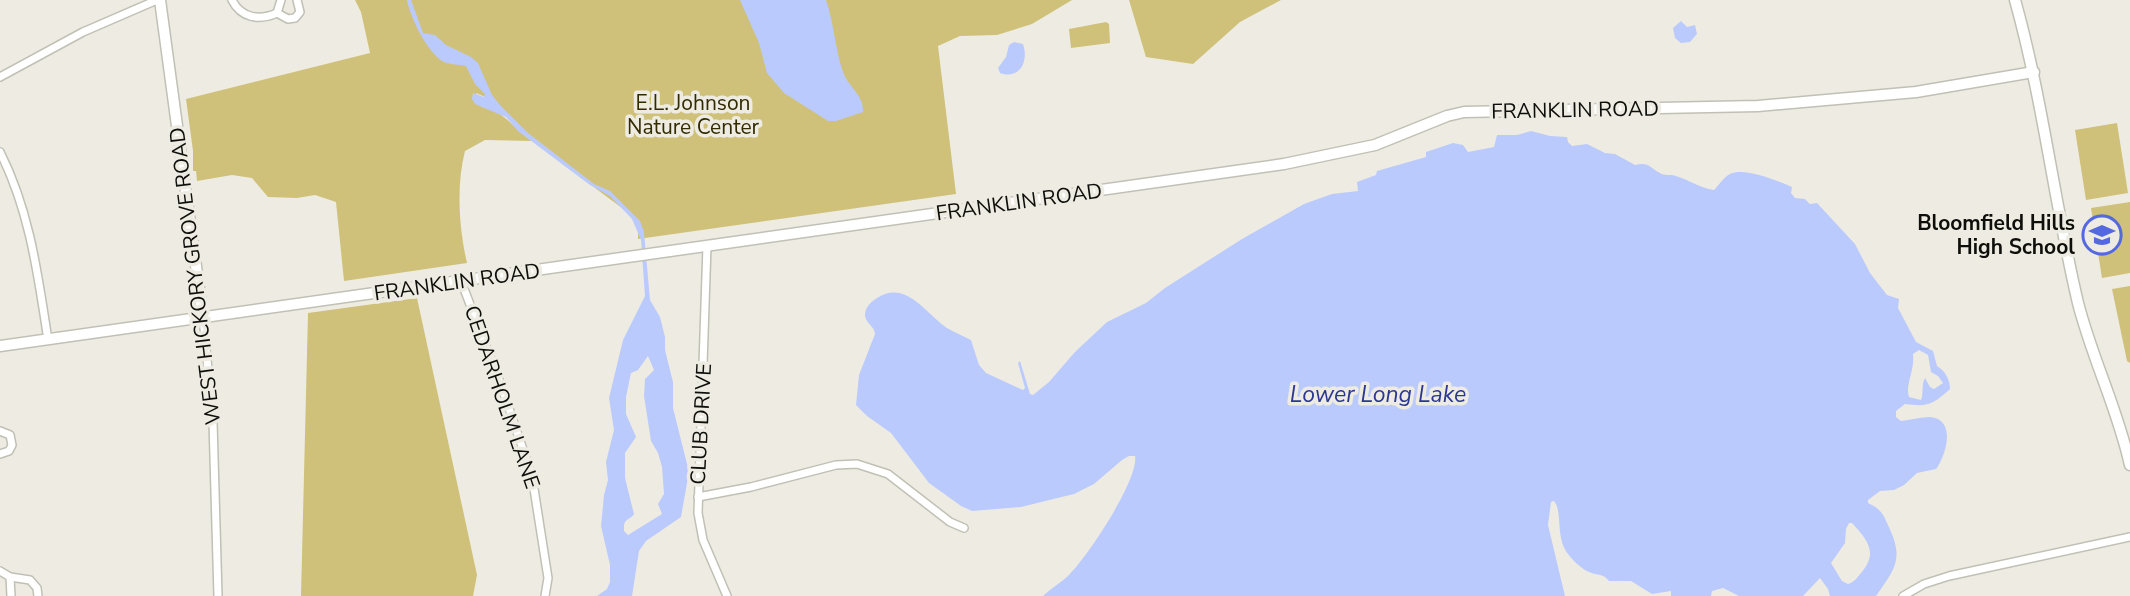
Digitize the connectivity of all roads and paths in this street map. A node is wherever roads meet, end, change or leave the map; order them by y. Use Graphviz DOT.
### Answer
graph roads {
  1 [pos="159,0"];
  2 [pos="232,0"];
  3 [pos="281,0"];
  4 [pos="297,0"];
  5 [pos="2015,0"];
  6 [pos="277,13"];
  7 [pos="2034,72"];
  8 [pos="0,77"];
  9 [pos="0,152"];
  10 [pos="707,246"];
  11 [pos="461,281"];
  12 [pos="203,318"];
  13 [pos="48,340"];
  14 [pos="0,346"];
  15 [pos="0,430"];
  16 [pos="2127,438"];
  17 [pos="0,454"];
  18 [pos="2130,465"];
  19 [pos="698,497"];
  20 [pos="964,527"];
  21 [pos="2130,537"];
  22 [pos="0,571"];
  23 [pos="10,577"];
  24 [pos="11,596"];
  25 [pos="38,596"];
  26 [pos="218,596"];
  27 [pos="545,596"];
  28 [pos="727,596"];
  29 [pos="1903,596"];
  1 -- 8 [label="street"];
  1 -- 12 [label="street, WEST HICKORY GROVE ROAD"];
  2 -- 6 [label="street"];
  3 -- 6 [label="street"];
  4 -- 6 [label="street"];
  5 -- 7 [label="street"];
  7 -- 10 [label="street, FRANKLIN ROAD"];
  7 -- 16 [label="street"];
  9 -- 13 [label="street"];
  10 -- 11 [label="street, FRANKLIN ROAD"];
  10 -- 19 [label="street, CLUB DRIVE"];
  11 -- 12 [label="street, FRANKLIN ROAD"];
  11 -- 27 [label="street, CEDARHOLM LANE"];
  12 -- 13 [label="street, FRANKLIN ROAD"];
  12 -- 26 [label="street, WEST HICKORY GROVE ROAD"];
  13 -- 14 [label="street, FRANKLIN ROAD"];
  15 -- 17 [label="street"];
  16 -- 18 [label="street"];
  19 -- 20 [label="street"];
  19 -- 28 [label="street, CLUB DRIVE"];
  21 -- 29 [label="street"];
  22 -- 23 [label="street"];
  23 -- 24 [label="street"];
  23 -- 25 [label="street"];
}
